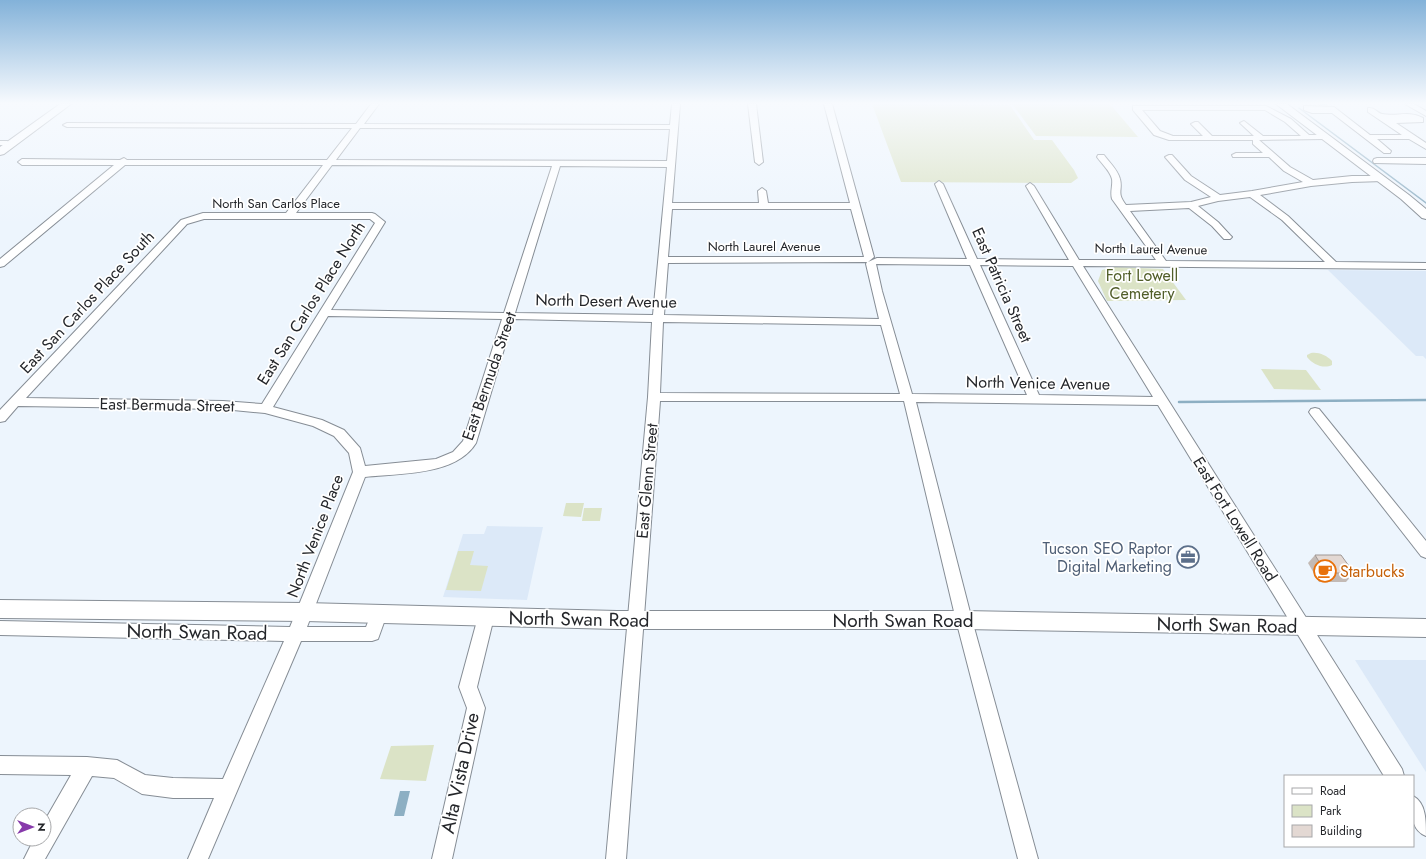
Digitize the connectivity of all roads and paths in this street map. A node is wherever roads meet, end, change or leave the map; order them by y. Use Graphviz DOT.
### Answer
graph roads {
  1 [pos="11,144"];
  2 [pos="344,144"];
  3 [pos="673,144"];
  4 [pos="757,144"];
  5 [pos="839,144"];
  6 [pos="1261,144"];
  7 [pos="1334,144"];
  8 [pos="1378,144"];
  9 [pos="1387,151"];
  10 [pos="0,152"];
  11 [pos="1236,155"];
  12 [pos="1270,155"];
  13 [pos="1100,157"];
  14 [pos="1169,157"];
  15 [pos="124,161"];
  16 [pos="1377,161"];
  17 [pos="1426,161"];
  18 [pos="22,162"];
  19 [pos="330,162"];
  20 [pos="759,162"];
  21 [pos="557,163"];
  22 [pos="671,164"];
  23 [pos="1380,179"];
  24 [pos="1311,183"];
  25 [pos="939,184"];
  26 [pos="1030,186"];
  27 [pos="762,190"];
  28 [pos="1252,194"];
  29 [pos="1218,198"];
  30 [pos="1191,205"];
  31 [pos="668,206"];
  32 [pos="764,206"];
  33 [pos="855,206"];
  34 [pos="1123,208"];
  35 [pos="1426,215"];
  36 [pos="202,216"];
  37 [pos="289,216"];
  38 [pos="372,216"];
  39 [pos="1227,237"];
  40 [pos="664,260"];
  41 [pos="870,261"];
  42 [pos="974,262"];
  43 [pos="1076,262"];
  44 [pos="1163,263"];
  45 [pos="0,264"];
  46 [pos="1333,265"];
  47 [pos="1426,266"];
  48 [pos="325,313"];
  49 [pos="510,316"];
  50 [pos="658,318"];
  51 [pos="886,322"];
  52 [pos="654,397"];
  53 [pos="907,398"];
  54 [pos="1035,400"];
  55 [pos="1162,401"];
  56 [pos="15,402"];
  57 [pos="265,409"];
  58 [pos="1315,412"];
  59 [pos="0,418"];
  60 [pos="360,472"];
  61 [pos="1426,552"];
  62 [pos="0,609"];
  63 [pos="305,612"];
  64 [pos="379,614"];
  65 [pos="486,617"];
  66 [pos="635,620"];
  67 [pos="964,620"];
  68 [pos="1301,626"];
  69 [pos="0,628"];
  70 [pos="1426,628"];
  71 [pos="295,634"];
  72 [pos="0,765"];
  73 [pos="87,766"];
  74 [pos="1394,775"];
  75 [pos="229,788"];
  76 [pos="1414,808"];
  77 [pos="1426,826"];
  78 [pos="34,859"];
  79 [pos="198,859"];
  80 [pos="442,859"];
  81 [pos="616,859"];
  82 [pos="1028,859"];
  1 -- 10 [label="main road"];
  2 -- 19 [label="street"];
  3 -- 22 [label="street, East Glenn Street"];
  4 -- 20 [label="street"];
  5 -- 33 [label="street"];
  6 -- 12 [label="street"];
  7 -- 23 [label="main road"];
  8 -- 9 [label="street"];
  11 -- 12 [label="street"];
  12 -- 24 [label="street"];
  13 -- 34 [label="street"];
  14 -- 29 [label="street"];
  15 -- 18 [label="street"];
  15 -- 19 [label="street"];
  15 -- 45 [label="street"];
  16 -- 17 [label="street"];
  19 -- 21 [label="street"];
  19 -- 37 [label="street"];
  21 -- 22 [label="street"];
  21 -- 49 [label="street, East Bermuda Street"];
  22 -- 31 [label="street, East Glenn Street"];
  23 -- 24 [label="street"];
  23 -- 35 [label="main road"];
  24 -- 28 [label="street"];
  25 -- 42 [label="street, East Patricia Street"];
  26 -- 43 [label="street, East Fort Lowell Road"];
  27 -- 32 [label="street"];
  28 -- 29 [label="street"];
  28 -- 46 [label="street"];
  29 -- 30 [label="street"];
  30 -- 34 [label="street"];
  30 -- 39 [label="street"];
  31 -- 32 [label="street"];
  31 -- 40 [label="street, East Glenn Street"];
  32 -- 33 [label="street"];
  33 -- 41 [label="street"];
  34 -- 44 [label="street"];
  36 -- 37 [label="street, North San Carlos Place"];
  36 -- 56 [label="street, East San Carlos Place South"];
  37 -- 38 [label="street, North San Carlos Place"];
  38 -- 48 [label="street, East San Carlos Place North"];
  40 -- 41 [label="street, North Laurel Avenue"];
  40 -- 50 [label="street, East Glenn Street"];
  41 -- 42 [label="street, North Laurel Avenue"];
  41 -- 51 [label="street"];
  42 -- 43 [label="street, North Laurel Avenue"];
  42 -- 54 [label="street, East Patricia Street"];
  43 -- 44 [label="street, North Laurel Avenue"];
  43 -- 55 [label="street, East Fort Lowell Road"];
  44 -- 46 [label="street, North Laurel Avenue"];
  46 -- 47 [label="street, North Laurel Avenue"];
  48 -- 49 [label="street, North Desert Avenue"];
  48 -- 57 [label="street, East San Carlos Place North"];
  49 -- 50 [label="street, North Desert Avenue"];
  49 -- 60 [label="street, East Bermuda Street"];
  50 -- 51 [label="street, North Desert Avenue"];
  50 -- 52 [label="street, East Glenn Street"];
  51 -- 53 [label="street"];
  52 -- 53 [label="street, North Venice Avenue"];
  52 -- 66 [label="street, East Glenn Street"];
  53 -- 54 [label="street, North Venice Avenue"];
  53 -- 67 [label="street"];
  54 -- 55 [label="street, North Venice Avenue"];
  55 -- 68 [label="street, East Fort Lowell Road"];
  56 -- 57 [label="street, East Bermuda Street"];
  56 -- 59 [label="street, East San Carlos Place South"];
  57 -- 60 [label="street, East Bermuda Street"];
  58 -- 61 [label="street"];
  60 -- 63 [label="street, North Venice Place"];
  62 -- 63 [label="main road, North Swan Road"];
  63 -- 64 [label="main road, North Swan Road"];
  63 -- 71 [label="street"];
  64 -- 65 [label="main road, North Swan Road"];
  64 -- 71 [label="street, North Swan Road"];
  65 -- 66 [label="main road, North Swan Road"];
  65 -- 80 [label="street, Alta Vista Drive"];
  66 -- 67 [label="main road, North Swan Road"];
  66 -- 81 [label="street, East Glenn Street"];
  67 -- 68 [label="main road, North Swan Road"];
  67 -- 82 [label="street"];
  68 -- 70 [label="main road, North Swan Road"];
  68 -- 74 [label="street, East Fort Lowell Road"];
  69 -- 71 [label="street, North Swan Road"];
  71 -- 75 [label="street"];
  72 -- 73 [label="street"];
  73 -- 75 [label="street"];
  73 -- 78 [label="street"];
  75 -- 79 [label="street"];
  76 -- 77 [label="street"];
}
